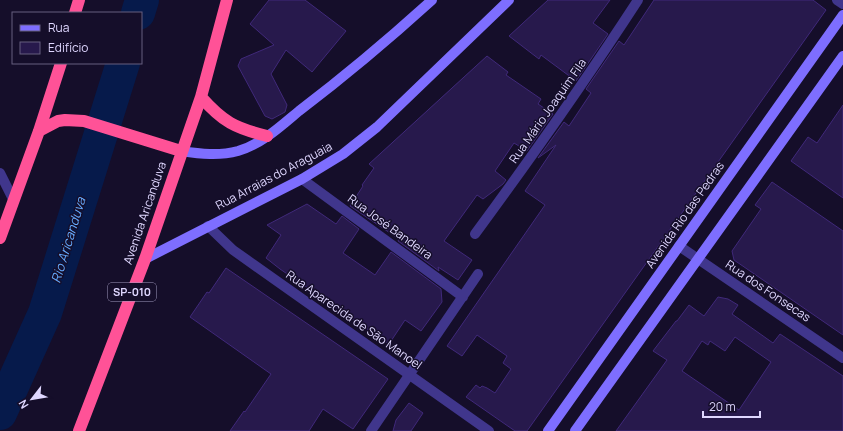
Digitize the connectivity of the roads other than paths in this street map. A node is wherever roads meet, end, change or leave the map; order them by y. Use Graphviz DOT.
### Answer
graph roads {
  1 [pos="78,0"];
  2 [pos="227,0"];
  3 [pos="432,0"];
  4 [pos="509,0"];
  5 [pos="638,0"];
  6 [pos="837,0"];
  7 [pos="843,4"];
  8 [pos="75,12"];
  9 [pos="843,15"];
  10 [pos="843,56"];
  11 [pos="61,64"];
  12 [pos="201,97"];
  13 [pos="39,131"];
  14 [pos="267,136"];
  15 [pos="181,151"];
  16 [pos="0,173"];
  17 [pos="302,179"];
  18 [pos="14,201"];
  19 [pos="208,226"];
  20 [pos="475,234"];
  21 [pos="0,238"];
  22 [pos="678,246"];
  23 [pos="144,259"];
  24 [pos="698,259"];
  25 [pos="478,274"];
  26 [pos="463,297"];
  27 [pos="843,358"];
  28 [pos="409,375"];
  29 [pos="79,431"];
  30 [pos="371,431"];
  31 [pos="489,431"];
  32 [pos="548,431"];
  33 [pos="575,431"];
  1 -- 8 [label="highway"];
  2 -- 12 [label="highway, Avenida Aricanduva / SP-010"];
  3 -- 14 [label="main road"];
  4 -- 17 [label="main road, Rua Arraias do Araguaia"];
  5 -- 20 [label="street, Rua Mário Joaquim Fila"];
  6 -- 7 [label="street"];
  9 -- 22 [label="main road, Avenida Rio das Pedras"];
  10 -- 24 [label="main road"];
  11 -- 13 [label="highway"];
  12 -- 14 [label="highway"];
  12 -- 15 [label="highway, Avenida Aricanduva / SP-010"];
  13 -- 15 [label="highway"];
  13 -- 18 [label="highway"];
  14 -- 15 [label="main road"];
  15 -- 23 [label="highway, Avenida Aricanduva / SP-010"];
  16 -- 18 [label="street"];
  17 -- 19 [label="main road, Rua Arraias do Araguaia"];
  17 -- 26 [label="street, Rua José Bandeira"];
  18 -- 21 [label="highway"];
  19 -- 23 [label="main road, Rua Arraias do Araguaia"];
  19 -- 28 [label="street, Rua Aparecida de São Manoel"];
  22 -- 24 [label="street, Rua dos Fonsecas"];
  22 -- 32 [label="main road, Avenida Rio das Pedras"];
  23 -- 29 [label="highway, Avenida Aricanduva / SP-010"];
  24 -- 27 [label="street, Rua dos Fonsecas"];
  24 -- 33 [label="main road"];
  25 -- 26 [label="street"];
  26 -- 28 [label="street"];
  28 -- 30 [label="street"];
  28 -- 31 [label="street, Rua Aparecida de São Manoel"];
}
